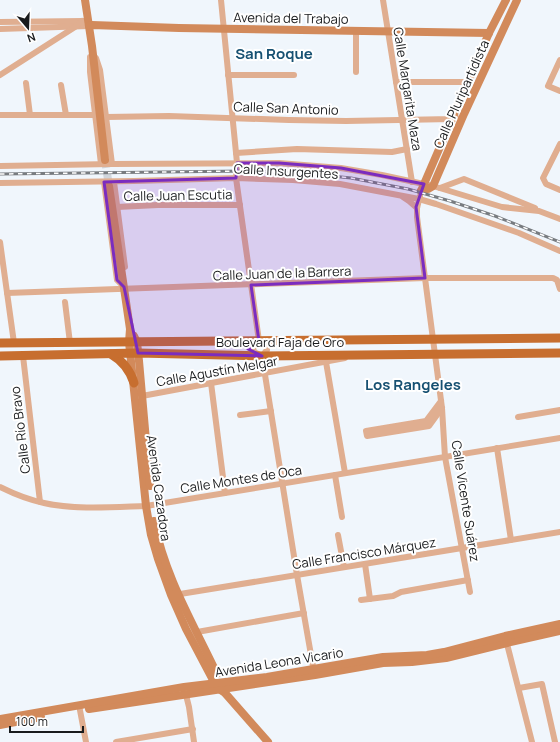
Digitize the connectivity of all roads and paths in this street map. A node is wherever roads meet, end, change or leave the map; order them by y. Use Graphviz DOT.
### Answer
graph roads {
  1 [pos="85,0"];
  2 [pos="221,0"];
  3 [pos="383,0"];
  4 [pos="506,0"];
  5 [pos="517,0"];
  6 [pos="0,22"];
  7 [pos="88,24"];
  8 [pos="74,27"];
  9 [pos="0,29"];
  10 [pos="224,29"];
  11 [pos="356,31"];
  12 [pos="388,31"];
  13 [pos="489,33"];
  14 [pos="92,46"];
  15 [pos="480,56"];
  16 [pos="490,59"];
  17 [pos="560,60"];
  18 [pos="356,72"];
  19 [pos="0,75"];
  20 [pos="228,75"];
  21 [pos="294,75"];
  22 [pos="396,82"];
  23 [pos="468,82"];
  24 [pos="26,83"];
  25 [pos="61,84"];
  26 [pos="560,92"];
  27 [pos="464,114"];
  28 [pos="0,115"];
  29 [pos="30,115"];
  30 [pos="95,115"];
  31 [pos="66,116"];
  32 [pos="106,117"];
  33 [pos="232,117"];
  34 [pos="452,118"];
  35 [pos="402,120"];
  36 [pos="560,144"];
  37 [pos="406,149"];
  38 [pos="236,153"];
  39 [pos="106,163"];
  40 [pos="237,163"];
  41 [pos="0,166"];
  42 [pos="236,178"];
  43 [pos="412,182"];
  44 [pos="0,183"];
  45 [pos="109,183"];
  46 [pos="436,187"];
  47 [pos="560,190"];
  48 [pos="421,191"];
  49 [pos="398,195"];
  50 [pos="240,205"];
  51 [pos="117,207"];
  52 [pos="417,208"];
  53 [pos="547,214"];
  54 [pos="560,219"];
  55 [pos="0,242"];
  56 [pos="560,251"];
  57 [pos="425,278"];
  58 [pos="251,285"];
  59 [pos="124,287"];
  60 [pos="560,289"];
  61 [pos="7,293"];
  62 [pos="65,302"];
  63 [pos="560,338"];
  64 [pos="433,339"];
  65 [pos="259,341"];
  66 [pos="133,342"];
  67 [pos="0,343"];
  68 [pos="14,343"];
  69 [pos="70,343"];
  70 [pos="134,353"];
  71 [pos="435,353"];
  72 [pos="560,353"];
  73 [pos="111,354"];
  74 [pos="367,354"];
  75 [pos="0,356"];
  76 [pos="23,356"];
  77 [pos="262,356"];
  78 [pos="326,362"];
  79 [pos="265,373"];
  80 [pos="134,383"];
  81 [pos="211,383"];
  82 [pos="142,396"];
  83 [pos="441,401"];
  84 [pos="442,408"];
  85 [pos="560,410"];
  86 [pos="271,411"];
  87 [pos="240,415"];
  88 [pos="518,417"];
  89 [pos="560,438"];
  90 [pos="497,448"];
  91 [pos="445,457"];
  92 [pos="345,473"];
  93 [pos="335,475"];
  94 [pos="283,483"];
  95 [pos="0,487"];
  96 [pos="225,493"];
  97 [pos="40,502"];
  98 [pos="149,505"];
  99 [pos="342,517"];
  100 [pos="560,532"];
  101 [pos="338,534"];
  102 [pos="511,540"];
  103 [pos="462,548"];
  104 [pos="365,564"];
  105 [pos="344,567"];
  106 [pos="297,575"];
  107 [pos="468,580"];
  108 [pos="470,592"];
  109 [pos="174,595"];
  110 [pos="370,599"];
  111 [pos="362,600"];
  112 [pos="304,613"];
  113 [pos="560,624"];
  114 [pos="560,631"];
  115 [pos="197,632"];
  116 [pos="506,640"];
  117 [pos="315,672"];
  118 [pos="213,674"];
  119 [pos="221,688"];
  120 [pos="519,688"];
  121 [pos="185,691"];
  122 [pos="80,708"];
  123 [pos="0,719"];
  124 [pos="0,725"];
  125 [pos="193,730"];
  126 [pos="86,742"];
  127 [pos="116,742"];
  128 [pos="194,742"];
  129 [pos="268,742"];
  130 [pos="532,742"];
  131 [pos="555,742"];
  1 -- 7 [label="street"];
  2 -- 10 [label="street, Calle Juan Escutia"];
  3 -- 12 [label="street, Calle Margarita Maza"];
  4 -- 13 [label="street, Calle Pluripartidista"];
  5 -- 16 [label="street, Calle Pluripartidista"];
  6 -- 7 [label="street, Avenida del Trabajo"];
  7 -- 8 [label="street, Avenida del Trabajo"];
  7 -- 10 [label="street, Avenida del Trabajo"];
  7 -- 14 [label="street"];
  8 -- 9 [label="street, Avenida del Trabajo"];
  8 -- 19 [label="street"];
  10 -- 11 [label="street, Avenida del Trabajo"];
  10 -- 20 [label="street, Calle Juan Escutia"];
  11 -- 12 [label="street, Avenida del Trabajo"];
  11 -- 18 [label="street"];
  12 -- 13 [label="street, Avenida del Trabajo"];
  12 -- 22 [label="street, Calle Margarita Maza"];
  13 -- 15 [label="street, Calle Pluripartidista"];
  14 -- 30 [label="street"];
  14 -- 32 [label="street"];
  14 -- 39 [label="street"];
  15 -- 16 [label="street"];
  15 -- 23 [label="street, Calle Pluripartidista"];
  16 -- 27 [label="street, Calle Pluripartidista"];
  17 -- 26 [label="street"];
  20 -- 21 [label="street"];
  20 -- 33 [label="street, Calle Juan Escutia"];
  22 -- 23 [label="street"];
  22 -- 35 [label="street, Calle Margarita Maza"];
  23 -- 34 [label="street, Calle Pluripartidista"];
  24 -- 29 [label="street"];
  25 -- 31 [label="street"];
  27 -- 34 [label="street, Calle San Antonio"];
  27 -- 46 [label="street, Calle Pluripartidista"];
  28 -- 29 [label="street"];
  29 -- 31 [label="street"];
  30 -- 31 [label="street"];
  30 -- 39 [label="street"];
  32 -- 33 [label="street, Calle San Antonio"];
  32 -- 39 [label="street"];
  33 -- 35 [label="street, Calle San Antonio"];
  33 -- 38 [label="street, Calle Juan Escutia"];
  34 -- 35 [label="street, Calle San Antonio"];
  34 -- 48 [label="street, Calle Pluripartidista"];
  35 -- 37 [label="street, Calle Margarita Maza"];
  36 -- 47 [label="street"];
  37 -- 38 [label="street"];
  37 -- 43 [label="street, Calle Margarita Maza"];
  38 -- 40 [label="street, Calle Juan Escutia"];
  39 -- 40 [label="street, Calle Insurgentes"];
  39 -- 41 [label="street, Calle Insurgentes"];
  40 -- 42 [label="street, Calle Juan Escutia"];
  40 -- 43 [label="street, Calle Insurgentes"];
  42 -- 45 [label="street, Calle Insurgentes"];
  42 -- 49 [label="street, Calle Insurgentes"];
  42 -- 50 [label="street, Calle Juan Escutia"];
  43 -- 48 [label="street, Calle Insurgentes"];
  44 -- 45 [label="street, Calle Insurgentes"];
  45 -- 51 [label="street"];
  45 -- 59 [label="street"];
  46 -- 48 [label="street"];
  46 -- 53 [label="street"];
  46 -- 53 [label="street"];
  48 -- 49 [label="street, Calle Insurgentes"];
  48 -- 52 [label="street, Calle Pluripartidista"];
  48 -- 56 [label="street, Calle Insurgentes"];
  49 -- 52 [label="street"];
  50 -- 51 [label="street, Calle Juan Escutia"];
  50 -- 58 [label="street, Calle Juan Escutia"];
  51 -- 59 [label="street"];
  52 -- 57 [label="street, Calle Pluripartidista"];
  53 -- 54 [label="street"];
  55 -- 61 [label="street"];
  57 -- 58 [label="street, Calle Juan de la Barrera"];
  57 -- 60 [label="street, Calle Juan de la Barrera"];
  57 -- 64 [label="street, Calle Pluripartidista"];
  58 -- 59 [label="street, Calle Juan de la Barrera"];
  58 -- 65 [label="street, Calle Juan Escutia"];
  59 -- 61 [label="street, Calle Juan de la Barrera"];
  59 -- 66 [label="street"];
  61 -- 68 [label="street"];
  62 -- 69 [label="street"];
  63 -- 64 [label="main road, Boulevard Faja de Oro"];
  64 -- 65 [label="main road, Boulevard Faja de Oro"];
  64 -- 71 [label="street, Calle Pluripartidista"];
  65 -- 66 [label="main road, Boulevard Faja de Oro"];
  65 -- 77 [label="street"];
  65 -- 77 [label="street"];
  66 -- 69 [label="main road, Boulevard Faja de Oro"];
  66 -- 70 [label="street"];
  67 -- 68 [label="main road, Boulevard Faja de Oro"];
  68 -- 69 [label="main road, Boulevard Faja de Oro"];
  70 -- 73 [label="main road, Boulevard Faja de Oro"];
  70 -- 77 [label="main road, Boulevard Faja de Oro"];
  70 -- 80 [label="street, Avenida Cazadora"];
  70 -- 82 [label="street, Avenida Cazadora"];
  71 -- 72 [label="main road, Boulevard Faja de Oro"];
  71 -- 74 [label="main road, Boulevard Faja de Oro"];
  71 -- 83 [label="street, Calle Vicente Suárez"];
  73 -- 76 [label="main road, Boulevard Faja de Oro"];
  73 -- 80 [label="main road"];
  74 -- 77 [label="main road, Boulevard Faja de Oro"];
  74 -- 78 [label="street, Calle Agustín Melgar"];
  75 -- 76 [label="main road, Boulevard Faja de Oro"];
  76 -- 97 [label="street, Calle Río Bravo"];
  77 -- 79 [label="street"];
  78 -- 79 [label="street, Calle Agustín Melgar"];
  78 -- 92 [label="street"];
  79 -- 81 [label="street, Calle Agustín Melgar"];
  79 -- 86 [label="street"];
  80 -- 98 [label="street, Avenida Cazadora"];
  81 -- 82 [label="street, Calle Agustín Melgar"];
  81 -- 96 [label="street"];
  82 -- 98 [label="street, Avenida Cazadora"];
  83 -- 84 [label="street, Calle Vicente Suárez"];
  83 -- 84 [label="street"];
  84 -- 91 [label="street, Calle Vicente Suárez"];
  85 -- 88 [label="street"];
  86 -- 87 [label="street"];
  86 -- 94 [label="street"];
  89 -- 90 [label="street, Calle Montes de Oca"];
  90 -- 91 [label="street, Calle Montes de Oca"];
  90 -- 102 [label="street"];
  91 -- 92 [label="street, Calle Montes de Oca"];
  91 -- 103 [label="street, Calle Vicente Suárez"];
  92 -- 93 [label="street, Calle Montes de Oca"];
  93 -- 94 [label="street, Calle Montes de Oca"];
  93 -- 99 [label="street"];
  94 -- 96 [label="street, Calle Montes de Oca"];
  94 -- 106 [label="street"];
  95 -- 97 [label="street, Calle Montes de Oca"];
  96 -- 98 [label="street, Calle Montes de Oca"];
  97 -- 98 [label="street, Calle Montes de Oca"];
  98 -- 109 [label="street, Avenida Cazadora"];
  100 -- 102 [label="street, Calle Francisco Márquez"];
  101 -- 105 [label="street"];
  102 -- 103 [label="street, Calle Francisco Márquez"];
  103 -- 104 [label="street, Calle Francisco Márquez"];
  103 -- 107 [label="street, Calle Vicente Suárez"];
  104 -- 105 [label="street, Calle Francisco Márquez"];
  104 -- 110 [label="street"];
  105 -- 106 [label="street, Calle Francisco Márquez"];
  106 -- 109 [label="street, Calle Francisco Márquez"];
  106 -- 112 [label="street"];
  107 -- 108 [label="street, Calle Vicente Suárez"];
  107 -- 110 [label="street"];
  109 -- 115 [label="street, Avenida Cazadora"];
  109 -- 118 [label="street, Avenida Cazadora"];
  110 -- 111 [label="street"];
  112 -- 115 [label="street"];
  112 -- 117 [label="street"];
  113 -- 116 [label="street, Avenida Leona Vicario"];
  114 -- 116 [label="street, Avenida Leona Vicario"];
  115 -- 118 [label="street, Avenida Cazadora"];
  116 -- 117 [label="street, Avenida Leona Vicario"];
  116 -- 120 [label="street"];
  117 -- 119 [label="street, Avenida Leona Vicario"];
  118 -- 119 [label="street, Avenida Cazadora"];
  119 -- 121 [label="street, Avenida Leona Vicario"];
  119 -- 129 [label="street, Avenida Cazadora"];
  120 -- 130 [label="street"];
  120 -- 131 [label="street"];
  121 -- 122 [label="street, Avenida Leona Vicario"];
  121 -- 125 [label="street"];
  122 -- 123 [label="street, Avenida Leona Vicario"];
  122 -- 124 [label="street, Avenida Leona Vicario"];
  122 -- 126 [label="street"];
  125 -- 127 [label="street"];
  125 -- 128 [label="street"];
}
